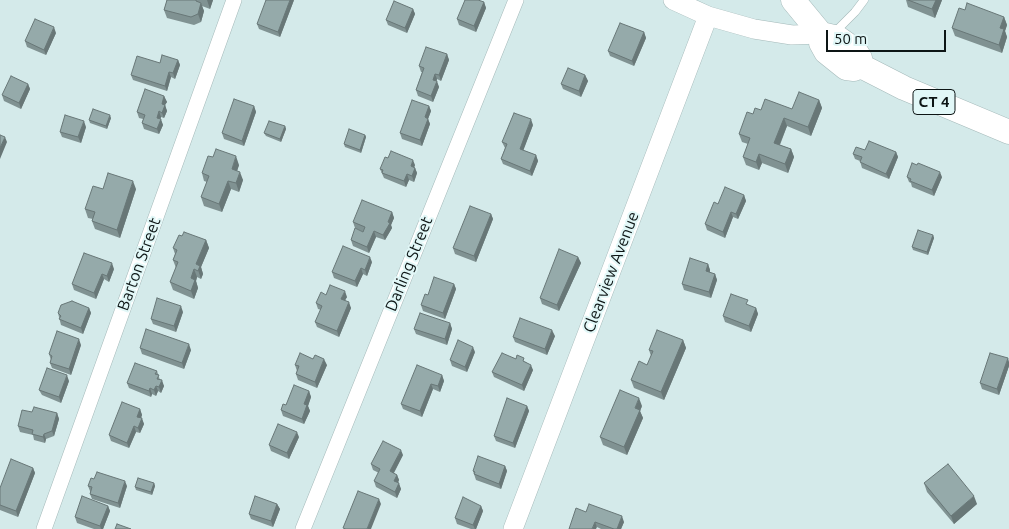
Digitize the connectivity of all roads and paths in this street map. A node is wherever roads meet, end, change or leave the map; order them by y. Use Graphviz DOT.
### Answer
graph roads {
  1 [pos="234,0"];
  2 [pos="516,0"];
  3 [pos="673,0"];
  4 [pos="794,0"];
  5 [pos="864,0"];
  6 [pos="708,16"];
  7 [pos="820,34"];
  8 [pos="1009,132"];
  9 [pos="44,529"];
  10 [pos="303,529"];
  11 [pos="513,529"];
  1 -- 9 [label="street, Barton Street"];
  2 -- 10 [label="street, Darling Street"];
  3 -- 6 [label="street"];
  4 -- 7 [label="main road"];
  5 -- 7 [label="lane"];
  6 -- 7 [label="street"];
  6 -- 11 [label="street, Clearview Avenue"];
  7 -- 8 [label="main road, CT 4"];
}
